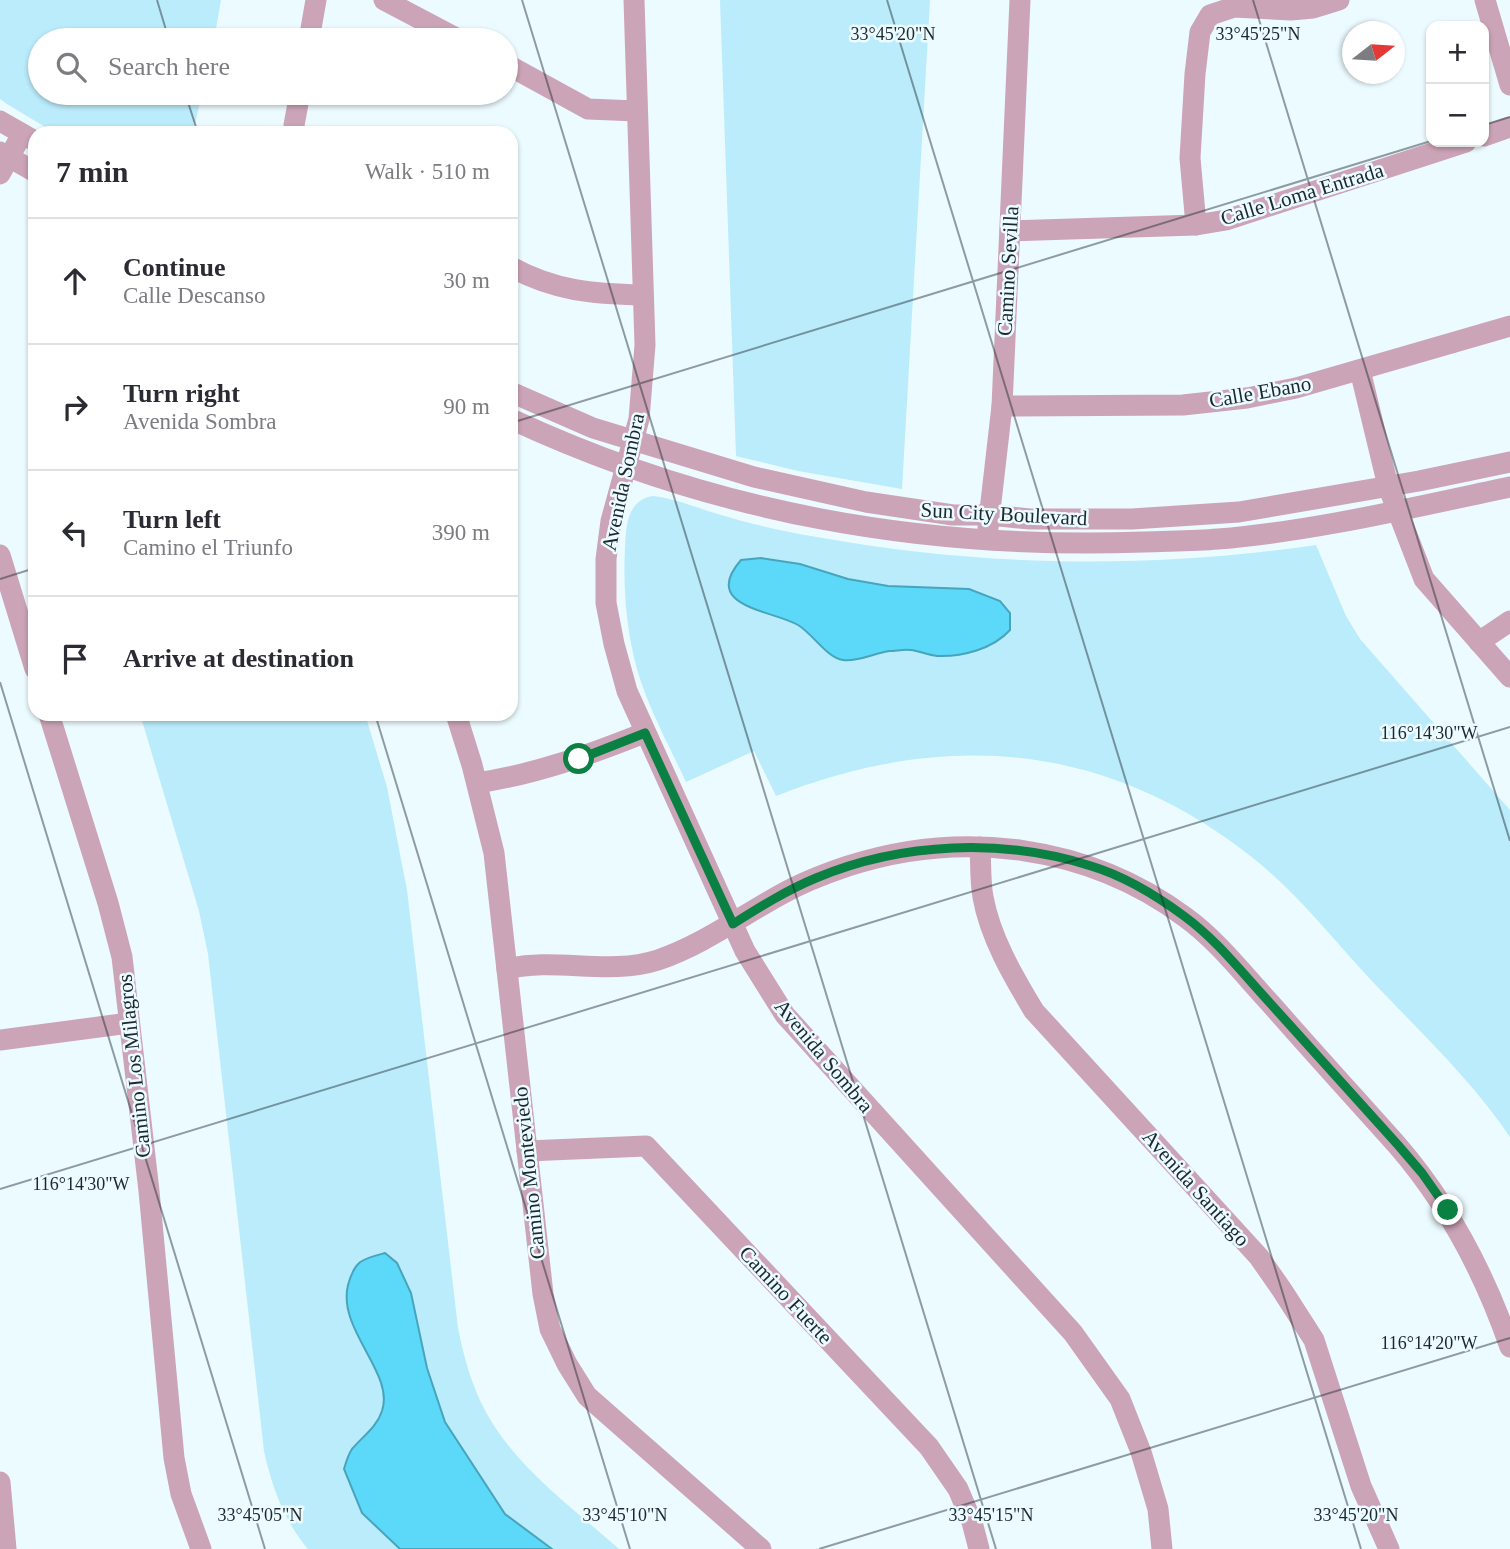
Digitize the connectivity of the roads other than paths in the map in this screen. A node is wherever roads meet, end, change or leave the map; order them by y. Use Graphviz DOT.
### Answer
graph roads {
  1 [pos="316,0"];
  2 [pos="384,0"];
  3 [pos="634,0"];
  4 [pos="1020,0"];
  5 [pos="1339,0"];
  6 [pos="1485,0"];
  7 [pos="311,28"];
  8 [pos="437,28"];
  9 [pos="518,71"];
  10 [pos="1510,85"];
  11 [pos="298,105"];
  12 [pos="636,111"];
  13 [pos="0,121"];
  14 [pos="294,126"];
  15 [pos="1510,127"];
  16 [pos="1489,134"];
  17 [pos="28,137"];
  18 [pos="1451,147"];
  19 [pos="3,161"];
  20 [pos="28,170"];
  21 [pos="1196,225"];
  22 [pos="1010,231"];
  23 [pos="518,270"];
  24 [pos="643,295"];
  25 [pos="1510,326"];
  26 [pos="1360,370"];
  27 [pos="518,396"];
  28 [pos="1002,406"];
  29 [pos="518,422"];
  30 [pos="634,440"];
  31 [pos="1510,462"];
  32 [pos="626,468"];
  33 [pos="1388,486"];
  34 [pos="1510,487"];
  35 [pos="1396,510"];
  36 [pos="989,514"];
  37 [pos="987,541"];
  38 [pos="0,555"];
  39 [pos="1510,621"];
  40 [pos="1479,642"];
  41 [pos="28,646"];
  42 [pos="1510,677"];
  43 [pos="51,721"];
  44 [pos="458,721"];
  45 [pos="645,733"];
  46 [pos="477,783"];
  47 [pos="980,848"];
  48 [pos="733,924"];
  49 [pos="507,969"];
  50 [pos="129,1023"];
  51 [pos="0,1040"];
  52 [pos="527,1151"];
  53 [pos="1510,1347"];
  54 [pos="0,1482"];
  55 [pos="6,1549"];
  56 [pos="201,1549"];
  57 [pos="761,1549"];
  58 [pos="979,1549"];
  59 [pos="1162,1549"];
  60 [pos="1389,1549"];
  1 -- 7 [label="street"];
  2 -- 8 [label="street"];
  3 -- 12 [label="street, Avenida Sombra"];
  4 -- 22 [label="street, Camino Sevilla"];
  5 -- 21 [label="street"];
  6 -- 10 [label="street"];
  9 -- 12 [label="street"];
  11 -- 14 [label="street"];
  12 -- 24 [label="street, Avenida Sombra"];
  13 -- 17 [label="street"];
  15 -- 16 [label="street"];
  17 -- 19 [label="street"];
  18 -- 21 [label="street, Calle Loma Entrada"];
  19 -- 20 [label="street"];
  21 -- 22 [label="street, Calle Loma Entrada"];
  22 -- 28 [label="street, Camino Sevilla"];
  23 -- 24 [label="street"];
  24 -- 30 [label="street, Avenida Sombra"];
  25 -- 26 [label="street, Calle Ebano"];
  26 -- 28 [label="street, Calle Ebano"];
  26 -- 33 [label="street"];
  27 -- 30 [label="street, Sun City Boulevard"];
  28 -- 36 [label="street, Camino Sevilla"];
  29 -- 32 [label="street, Sun City Boulevard"];
  30 -- 32 [label="street, Avenida Sombra"];
  30 -- 36 [label="street, Sun City Boulevard"];
  31 -- 33 [label="street, Sun City Boulevard"];
  32 -- 37 [label="street, Sun City Boulevard"];
  32 -- 45 [label="street, Avenida Sombra"];
  33 -- 35 [label="street"];
  33 -- 36 [label="street, Sun City Boulevard"];
  34 -- 35 [label="street, Sun City Boulevard"];
  35 -- 37 [label="street, Sun City Boulevard"];
  35 -- 40 [label="street"];
  36 -- 37 [label="street, Camino Sevilla"];
  38 -- 41 [label="street"];
  39 -- 40 [label="street"];
  40 -- 42 [label="street"];
  43 -- 50 [label="street, Camino Los Milagros"];
  44 -- 46 [label="street, Camino Monteviedo"];
  45 -- 46 [label="street"];
  45 -- 48 [label="street, Avenida Sombra"];
  46 -- 49 [label="street, Camino Monteviedo"];
  47 -- 48 [label="street"];
  47 -- 53 [label="street"];
  47 -- 60 [label="street, Avenida Santiago"];
  48 -- 49 [label="street"];
  48 -- 59 [label="street, Avenida Sombra"];
  49 -- 52 [label="street, Camino Monteviedo"];
  50 -- 51 [label="street"];
  50 -- 56 [label="street, Camino Los Milagros"];
  52 -- 57 [label="street, Camino Monteviedo"];
  52 -- 58 [label="street, Camino Fuerte"];
  54 -- 55 [label="street"];
}
